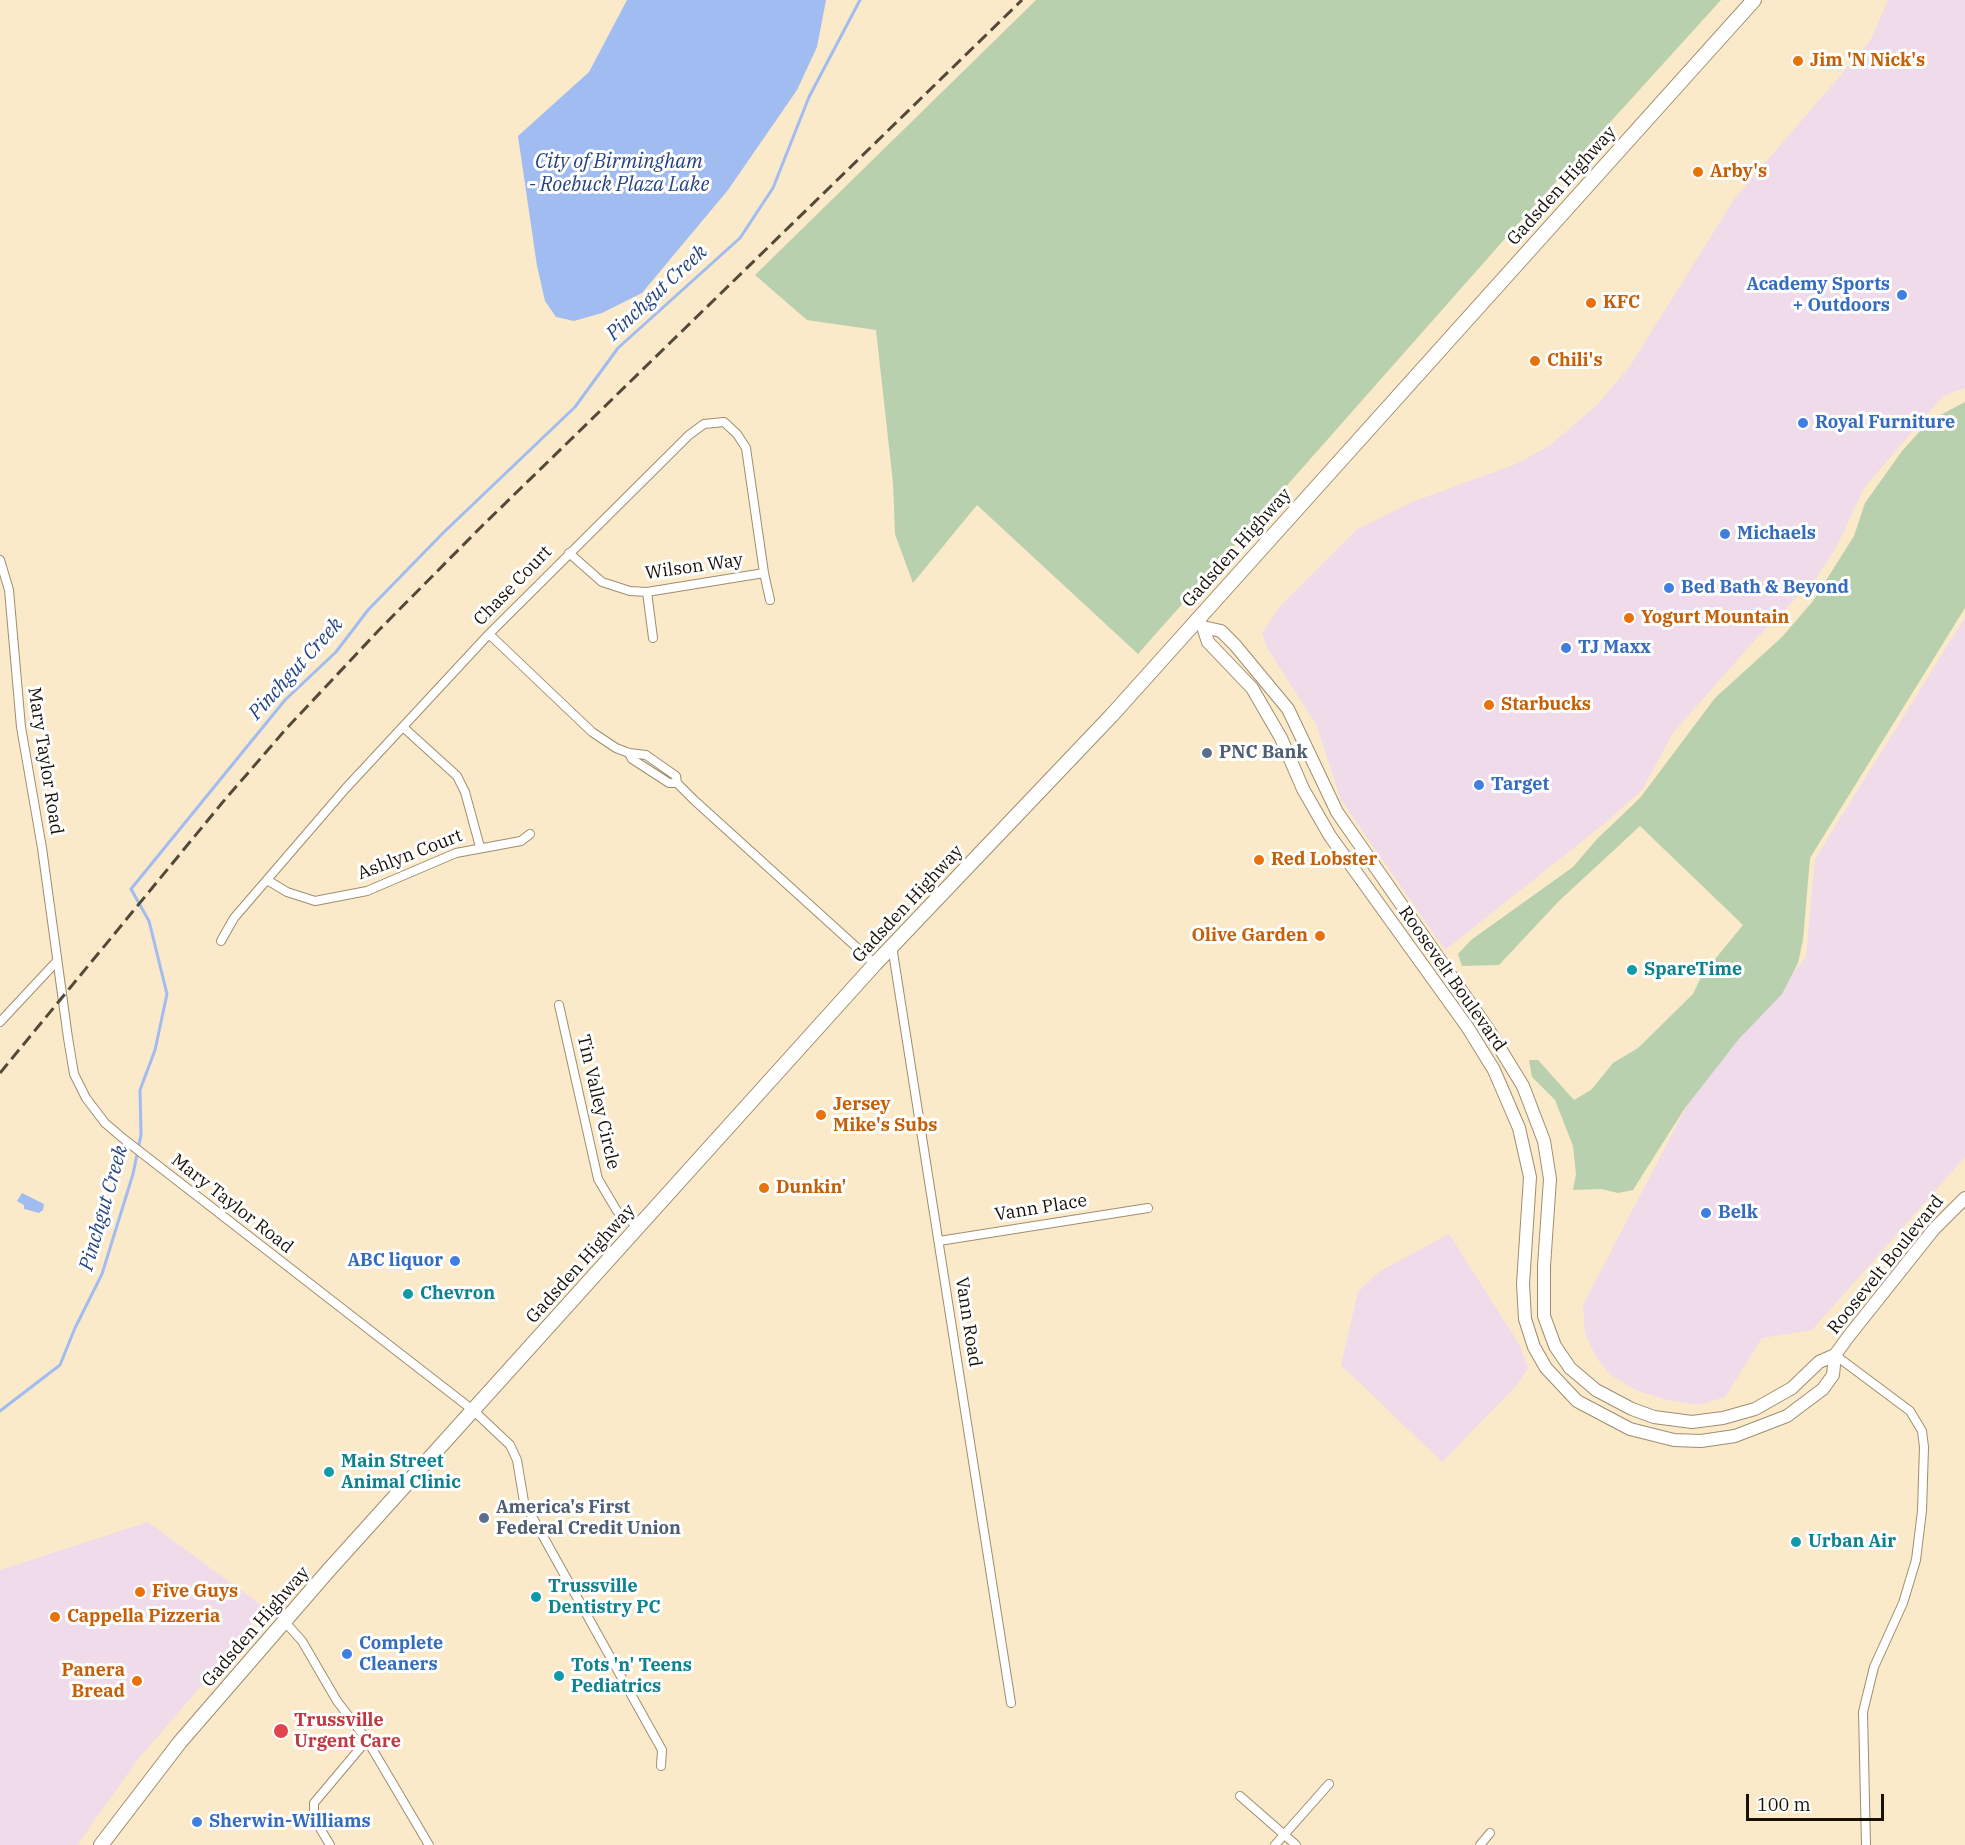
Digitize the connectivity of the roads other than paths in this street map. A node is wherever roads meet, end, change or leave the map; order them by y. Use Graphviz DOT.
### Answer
graph roads {
  1 [pos="1754,0"];
  2 [pos="569,553"];
  3 [pos="0,560"];
  4 [pos="764,573"];
  5 [pos="647,592"];
  6 [pos="770,600"];
  7 [pos="1200,624"];
  8 [pos="489,634"];
  9 [pos="653,638"];
  10 [pos="403,726"];
  11 [pos="530,834"];
  12 [pos="480,847"];
  13 [pos="267,880"];
  14 [pos="221,940"];
  15 [pos="892,946"];
  16 [pos="57,962"];
  17 [pos="875,964"];
  18 [pos="559,1005"];
  19 [pos="0,1022"];
  20 [pos="1965,1198"];
  21 [pos="1148,1208"];
  22 [pos="639,1227"];
  23 [pos="939,1241"];
  24 [pos="1835,1355"];
  25 [pos="474,1411"];
  26 [pos="284,1621"];
  27 [pos="1011,1703"];
  28 [pos="367,1740"];
  29 [pos="661,1766"];
  30 [pos="1329,1784"];
  31 [pos="1240,1796"];
  32 [pos="1284,1833"];
  33 [pos="1490,1833"];
  34 [pos="101,1845"];
  35 [pos="330,1845"];
  36 [pos="429,1845"];
  37 [pos="1275,1845"];
  38 [pos="1296,1845"];
  39 [pos="1479,1845"];
  40 [pos="1866,1845"];
  1 -- 7 [label="main road, Gadsden Highway"];
  2 -- 4 [label="street, Chase Court"];
  2 -- 5 [label="street, Wilson Way"];
  2 -- 8 [label="street, Chase Court"];
  3 -- 16 [label="street, Mary Taylor Road"];
  4 -- 5 [label="street, Wilson Way"];
  4 -- 6 [label="street, Chase Court"];
  5 -- 9 [label="street"];
  7 -- 15 [label="main road, Gadsden Highway"];
  7 -- 24 [label="street, Roosevelt Boulevard"];
  7 -- 24 [label="street, Roosevelt Boulevard"];
  8 -- 10 [label="street, Chase Court"];
  8 -- 17 [label="street"];
  10 -- 12 [label="street"];
  10 -- 13 [label="street, Chase Court"];
  11 -- 12 [label="street, Ashlyn Court"];
  12 -- 13 [label="street, Ashlyn Court"];
  13 -- 14 [label="street, Chase Court"];
  15 -- 17 [label="main road, Gadsden Highway"];
  15 -- 23 [label="street, Vann Road"];
  16 -- 19 [label="street"];
  16 -- 25 [label="street, Mary Taylor Road"];
  17 -- 22 [label="main road, Gadsden Highway"];
  18 -- 22 [label="street, Tin Valley Circle"];
  20 -- 24 [label="street, Roosevelt Boulevard"];
  21 -- 23 [label="street, Vann Place"];
  22 -- 25 [label="main road, Gadsden Highway"];
  23 -- 27 [label="street, Vann Road"];
  24 -- 40 [label="street"];
  25 -- 26 [label="main road, Gadsden Highway"];
  25 -- 29 [label="street, Mary Taylor Road"];
  26 -- 28 [label="street"];
  26 -- 34 [label="main road, Gadsden Highway"];
  28 -- 35 [label="street"];
  28 -- 36 [label="street"];
  30 -- 32 [label="street"];
  31 -- 32 [label="street"];
  32 -- 37 [label="street"];
  32 -- 38 [label="street"];
  33 -- 39 [label="street"];
}
